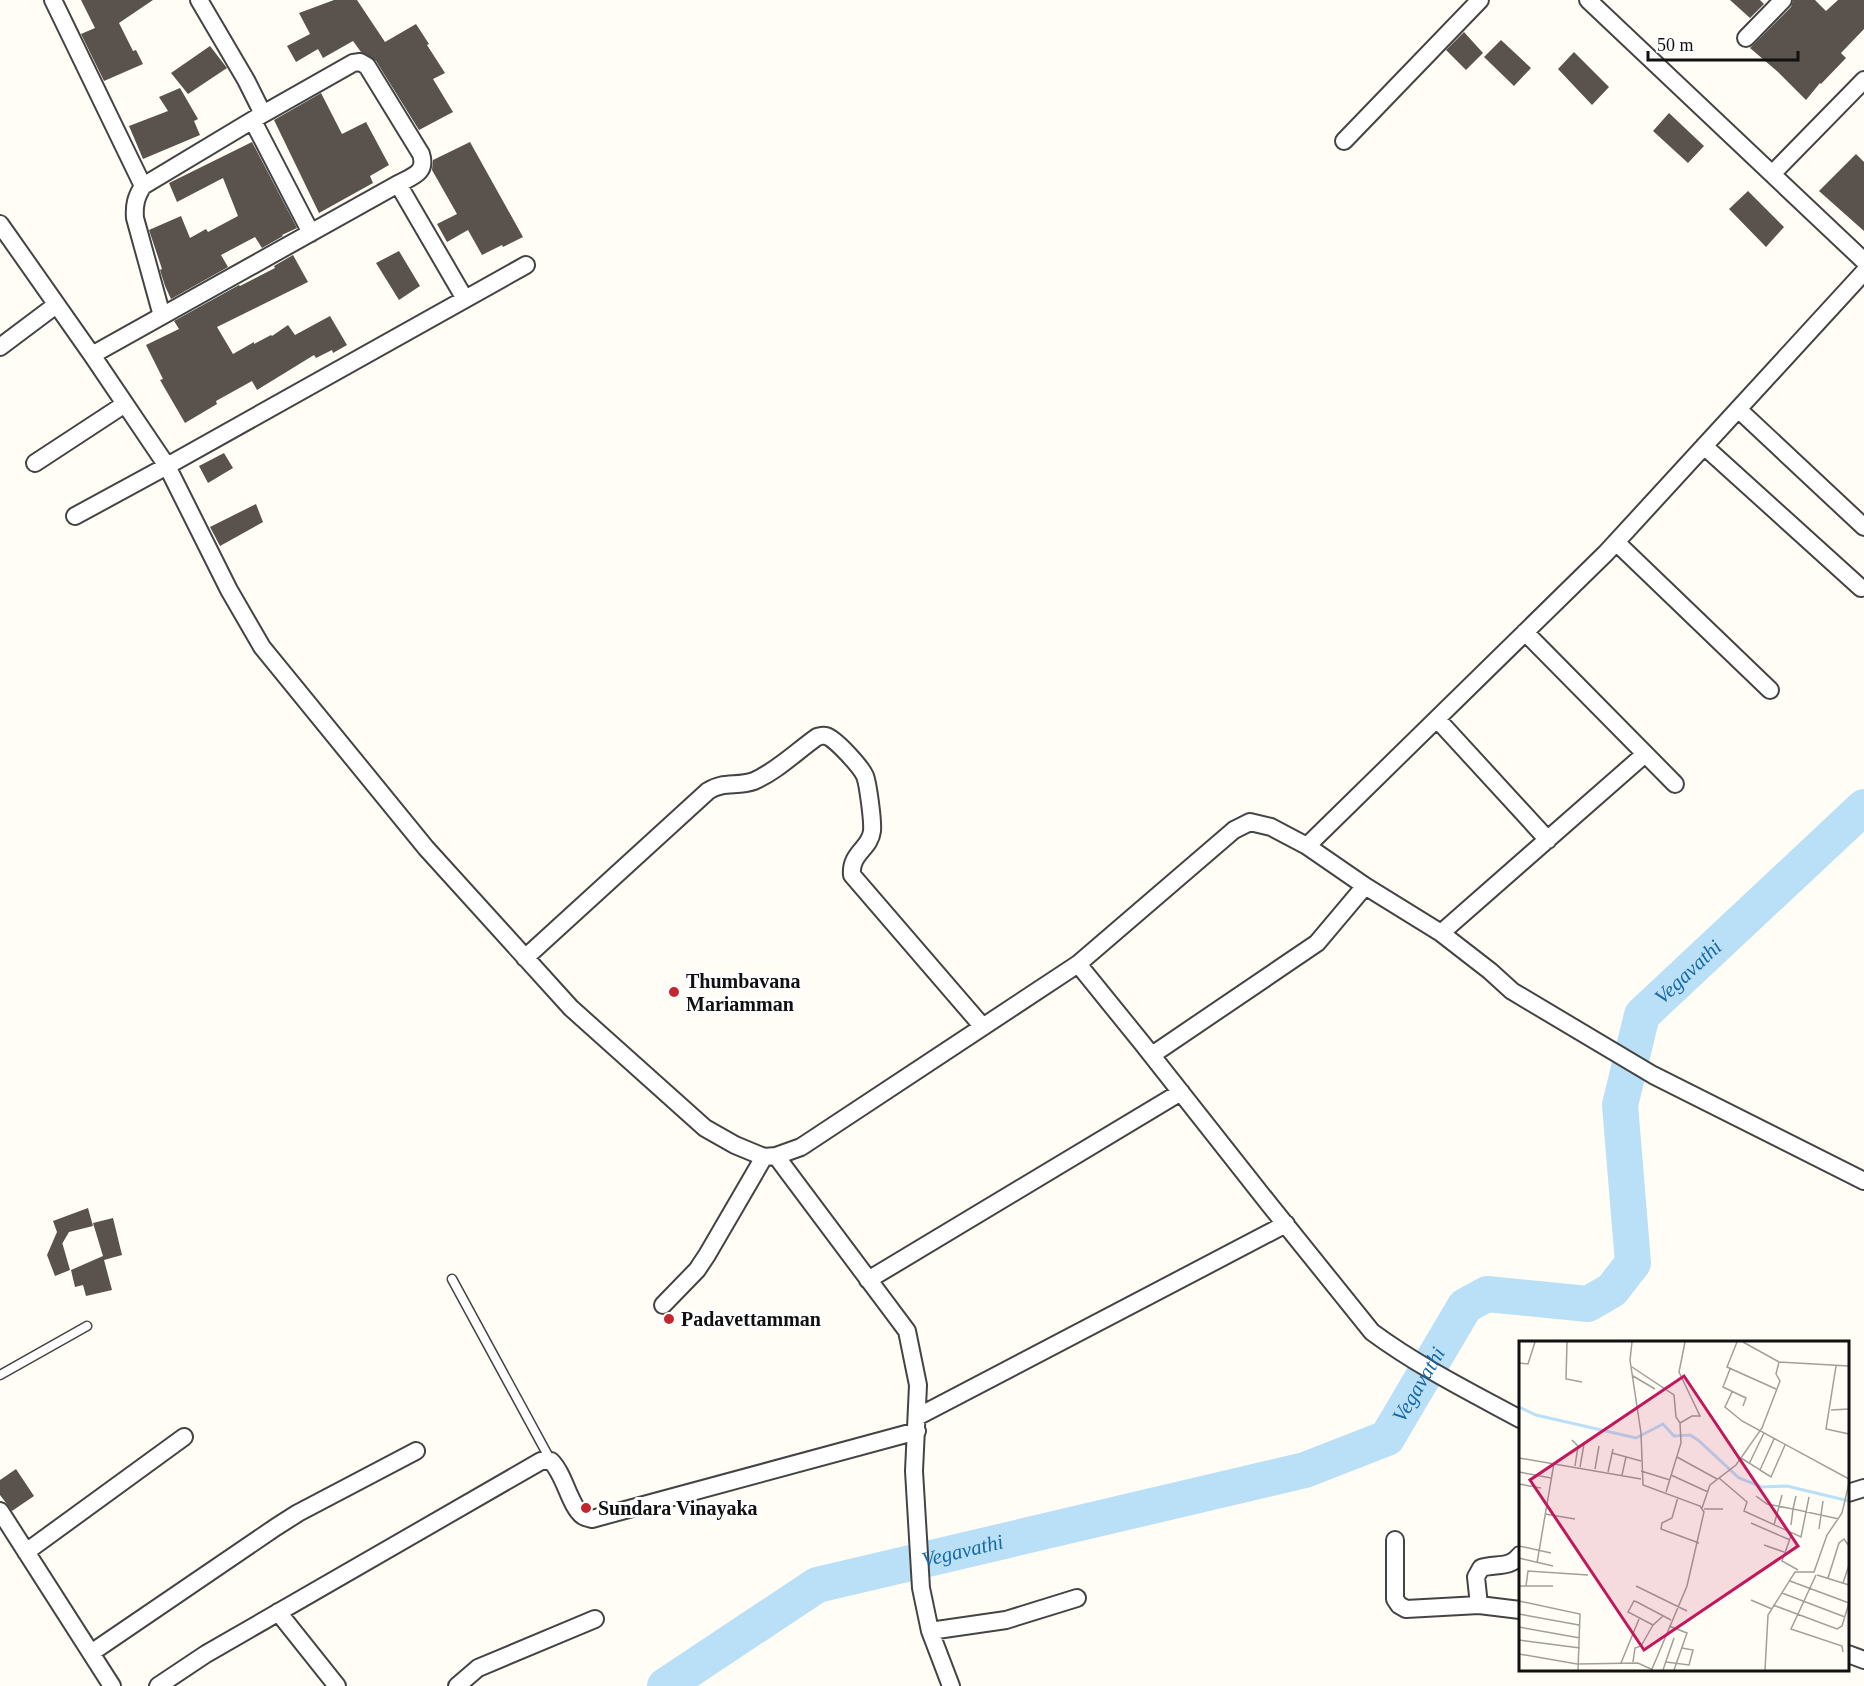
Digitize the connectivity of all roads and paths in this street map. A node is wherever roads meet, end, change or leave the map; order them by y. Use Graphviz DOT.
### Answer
graph roads {
  1 [pos="53,0"];
  2 [pos="1480,0"];
  3 [pos="1588,0"];
  4 [pos="1783,0"];
  5 [pos="203,1"];
  6 [pos="1746,38"];
  7 [pos="1864,80"];
  8 [pos="258,117"];
  9 [pos="1344,141"];
  10 [pos="1772,174"];
  11 [pos="398,184"];
  12 [pos="143,186"];
  13 [pos="0,224"];
  14 [pos="311,232"];
  15 [pos="1864,261"];
  16 [pos="526,265"];
  17 [pos="1864,272"];
  18 [pos="465,299"];
  19 [pos="56,305"];
  20 [pos="162,316"];
  21 [pos="0,347"];
  22 [pos="92,354"];
  23 [pos="125,404"];
  24 [pos="1738,410"];
  25 [pos="1704,446"];
  26 [pos="35,463"];
  27 [pos="167,466"];
  28 [pos="75,516"];
  29 [pos="1864,527"];
  30 [pos="1616,542"];
  31 [pos="1861,588"];
  32 [pos="1525,632"];
  33 [pos="1770,690"];
  34 [pos="1437,719"];
  35 [pos="1646,754"];
  36 [pos="1675,784"];
  37 [pos="1548,840"];
  38 [pos="1307,846"];
  39 [pos="1365,886"];
  40 [pos="1441,933"];
  41 [pos="525,958"];
  42 [pos="1078,964"];
  43 [pos="983,1027"];
  44 [pos="1152,1055"];
  45 [pos="1181,1092"];
  46 [pos="770,1156"];
  47 [pos="1864,1180"];
  48 [pos="1286,1224"];
  49 [pos="452,1279"];
  50 [pos="868,1280"];
  51 [pos="663,1305"];
  52 [pos="87,1326"];
  53 [pos="0,1375"];
  54 [pos="1519,1418"];
  55 [pos="917,1424"];
  56 [pos="184,1437"];
  57 [pos="416,1451"];
  58 [pos="551,1461"];
  59 [pos="1864,1488"];
  60 [pos="1849,1493"];
  61 [pos="0,1511"];
  62 [pos="1395,1540"];
  63 [pos="26,1552"];
  64 [pos="1519,1558"];
  65 [pos="1077,1598"];
  66 [pos="1479,1605"];
  67 [pos="1519,1610"];
  68 [pos="278,1612"];
  69 [pos="594,1619"];
  70 [pos="930,1631"];
  71 [pos="91,1653"];
  72 [pos="1849,1654"];
  73 [pos="1864,1660"];
  74 [pos="112,1686"];
  75 [pos="159,1686"];
  76 [pos="337,1686"];
  77 [pos="457,1686"];
  78 [pos="951,1686"];
  1 -- 12 [label="street"];
  2 -- 9 [label="street"];
  3 -- 10 [label="street"];
  4 -- 6 [label="street"];
  5 -- 8 [label="street"];
  7 -- 10 [label="street"];
  8 -- 11 [label="street"];
  8 -- 12 [label="street"];
  8 -- 14 [label="street"];
  10 -- 15 [label="street"];
  11 -- 14 [label="street"];
  11 -- 18 [label="street"];
  12 -- 20 [label="street"];
  13 -- 19 [label="street"];
  14 -- 20 [label="street"];
  16 -- 18 [label="street"];
  17 -- 24 [label="street"];
  18 -- 27 [label="street"];
  19 -- 21 [label="street"];
  19 -- 22 [label="street"];
  20 -- 22 [label="street"];
  22 -- 23 [label="street"];
  23 -- 26 [label="street"];
  23 -- 27 [label="street"];
  24 -- 25 [label="street"];
  24 -- 29 [label="street"];
  25 -- 30 [label="street"];
  25 -- 31 [label="street"];
  27 -- 28 [label="street"];
  27 -- 41 [label="street"];
  30 -- 32 [label="street"];
  30 -- 33 [label="street"];
  32 -- 34 [label="street"];
  32 -- 35 [label="street"];
  34 -- 37 [label="street"];
  34 -- 38 [label="street"];
  35 -- 36 [label="street"];
  35 -- 37 [label="street"];
  37 -- 40 [label="street"];
  38 -- 39 [label="street"];
  38 -- 42 [label="street"];
  39 -- 40 [label="street"];
  39 -- 44 [label="street"];
  40 -- 47 [label="street"];
  41 -- 43 [label="street"];
  41 -- 46 [label="street"];
  42 -- 43 [label="street"];
  42 -- 44 [label="street"];
  43 -- 46 [label="street"];
  44 -- 45 [label="street"];
  45 -- 48 [label="street"];
  45 -- 50 [label="street"];
  46 -- 50 [label="street"];
  46 -- 51 [label="street"];
  48 -- 54 [label="street"];
  48 -- 55 [label="street"];
  49 -- 58 [label="lane"];
  50 -- 55 [label="street"];
  52 -- 53 [label="lane"];
  55 -- 58 [label="street"];
  55 -- 70 [label="street"];
  56 -- 63 [label="street"];
  57 -- 71 [label="street"];
  58 -- 68 [label="street"];
  59 -- 60 [label="street"];
  61 -- 63 [label="street"];
  62 -- 66 [label="street"];
  63 -- 71 [label="street"];
  64 -- 66 [label="street"];
  65 -- 70 [label="street"];
  66 -- 67 [label="street"];
  68 -- 75 [label="street"];
  68 -- 76 [label="street"];
  69 -- 77 [label="street"];
  70 -- 78 [label="street"];
  71 -- 74 [label="street"];
  72 -- 73 [label="street"];
}
